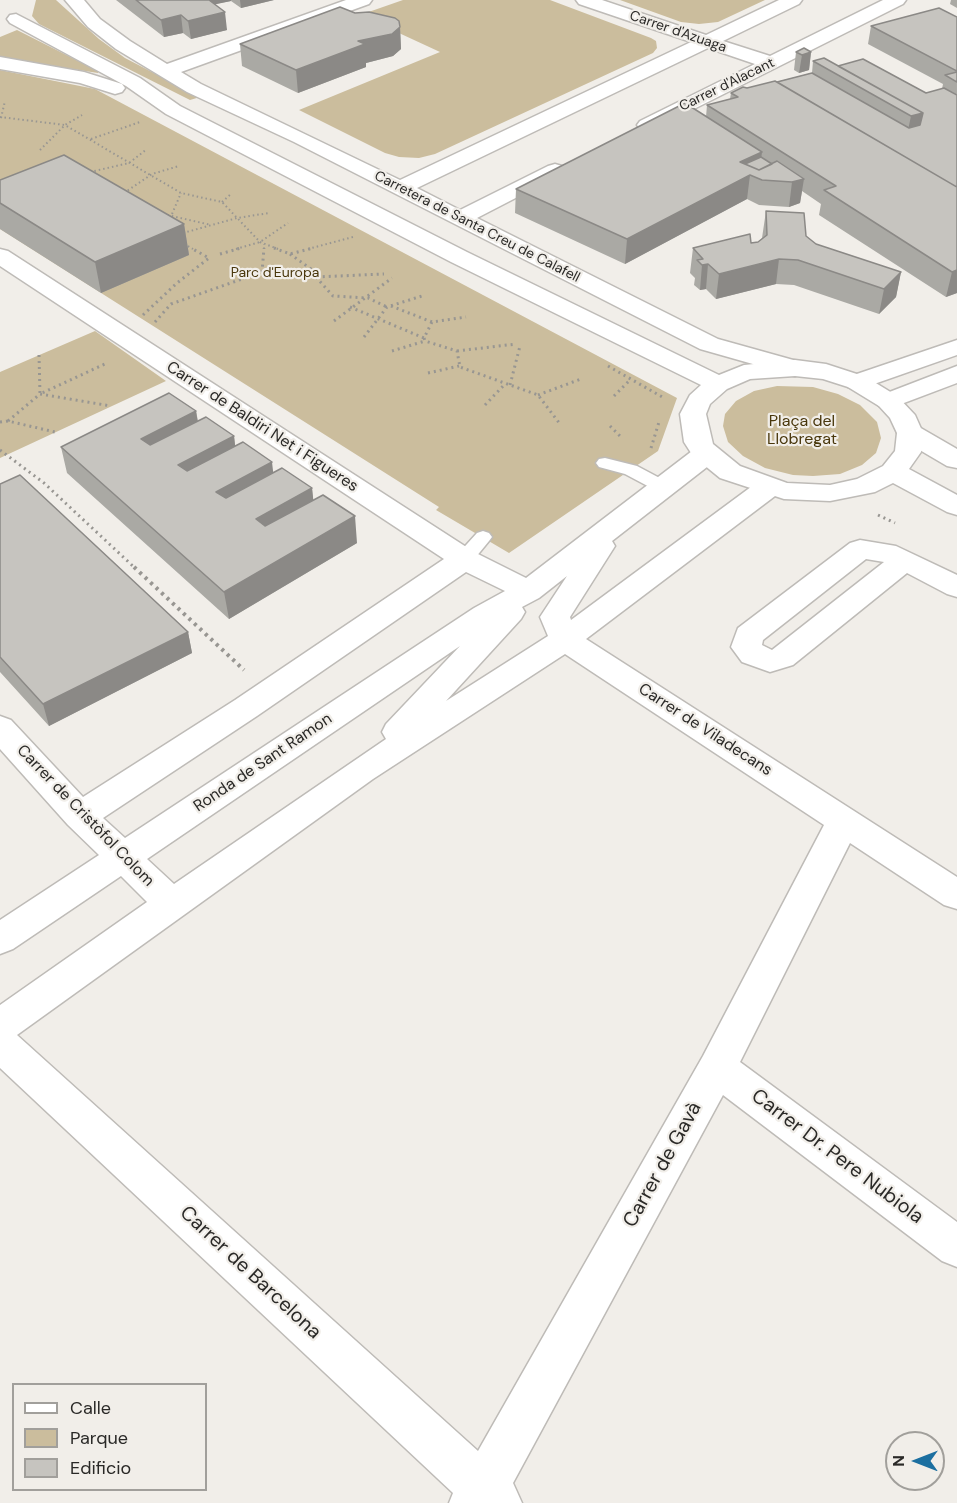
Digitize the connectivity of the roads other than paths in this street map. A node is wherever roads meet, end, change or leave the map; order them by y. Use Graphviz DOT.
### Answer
graph roads {
  1 [pos="74,0"];
  2 [pos="363,0"];
  3 [pos="585,0"];
  4 [pos="793,0"];
  5 [pos="897,0"];
  6 [pos="0,30"];
  7 [pos="706,42"];
  8 [pos="0,63"];
  9 [pos="771,63"];
  10 [pos="165,71"];
  11 [pos="173,110"];
  12 [pos="630,133"];
  13 [pos="567,164"];
  14 [pos="400,188"];
  15 [pos="460,218"];
  16 [pos="0,255"];
  17 [pos="957,347"];
  18 [pos="795,368"];
  19 [pos="957,374"];
  20 [pos="857,382"];
  21 [pos="718,384"];
  22 [pos="888,400"];
  23 [pos="910,433"];
  24 [pos="706,454"];
  25 [pos="957,460"];
  26 [pos="605,463"];
  27 [pos="893,472"];
  28 [pos="663,487"];
  29 [pos="769,487"];
  30 [pos="957,506"];
  31 [pos="614,525"];
  32 [pos="473,548"];
  33 [pos="905,560"];
  34 [pos="957,587"];
  35 [pos="528,591"];
  36 [pos="565,640"];
  37 [pos="0,728"];
  38 [pos="361,770"];
  39 [pos="80,816"];
  40 [pos="844,820"];
  41 [pos="124,857"];
  42 [pos="957,895"];
  43 [pos="171,903"];
  44 [pos="0,939"];
  45 [pos="0,1026"];
  46 [pos="0,1043"];
  47 [pos="717,1068"];
  48 [pos="957,1247"];
  49 [pos="485,1498"];
  1 -- 10 [label="street, Carretera de Santa Creu de Calafell"];
  2 -- 10 [label="street"];
  3 -- 7 [label="street, Carrer d'Azuaga"];
  4 -- 7 [label="street"];
  5 -- 9 [label="street, Carrer d'Alacant"];
  6 -- 11 [label="street, Carretera de Santa Creu de Calafell"];
  7 -- 9 [label="street, Carrer d'Azuaga"];
  7 -- 14 [label="street"];
  8 -- 11 [label="street, Carretera de Santa Creu de Calafell"];
  9 -- 12 [label="street, Carrer d'Alacant"];
  10 -- 14 [label="street, Carretera de Santa Creu de Calafell"];
  11 -- 21 [label="street, Carretera de Santa Creu de Calafell"];
  13 -- 15 [label="street"];
  14 -- 15 [label="street, Carretera de Santa Creu de Calafell"];
  15 -- 18 [label="street, Carretera de Santa Creu de Calafell"];
  16 -- 32 [label="street, Carrer de Baldiri Net i Figueres"];
  17 -- 20 [label="street"];
  18 -- 20 [label="street"];
  18 -- 21 [label="street"];
  19 -- 22 [label="street"];
  20 -- 22 [label="street"];
  21 -- 24 [label="street"];
  22 -- 23 [label="street"];
  23 -- 25 [label="street"];
  23 -- 27 [label="street"];
  24 -- 28 [label="street, Ronda de Sant Ramon"];
  24 -- 29 [label="street"];
  26 -- 28 [label="lane"];
  27 -- 29 [label="street"];
  27 -- 30 [label="street"];
  28 -- 31 [label="street, Ronda de Sant Ramon"];
  29 -- 36 [label="street, Ronda de Sant Ramon"];
  31 -- 35 [label="street, Ronda de Sant Ramon"];
  31 -- 36 [label="street"];
  32 -- 35 [label="street, Carrer de Baldiri Net i Figueres"];
  32 -- 39 [label="street"];
  33 -- 33 [label="street"];
  33 -- 34 [label="street"];
  35 -- 38 [label="street, Ronda de Sant Ramon"];
  35 -- 41 [label="street, Ronda de Sant Ramon"];
  36 -- 38 [label="street, Ronda de Sant Ramon"];
  36 -- 40 [label="street, Carrer de Viladecans"];
  37 -- 39 [label="street, Carrer de Cristòfol Colom"];
  38 -- 43 [label="street, Ronda de Sant Ramon"];
  39 -- 41 [label="street, Carrer de Cristòfol Colom"];
  40 -- 42 [label="street, Carrer de Viladecans"];
  40 -- 47 [label="street, Carrer de Gavà"];
  41 -- 43 [label="street, Carrer de Cristòfol Colom"];
  41 -- 44 [label="street, Ronda de Sant Ramon"];
  43 -- 45 [label="street, Ronda de Sant Ramon"];
  46 -- 49 [label="street, Carrer de Barcelona"];
  47 -- 48 [label="street, Carrer Dr. Pere Nubiola"];
  47 -- 49 [label="street, Carrer de Gavà"];
}
